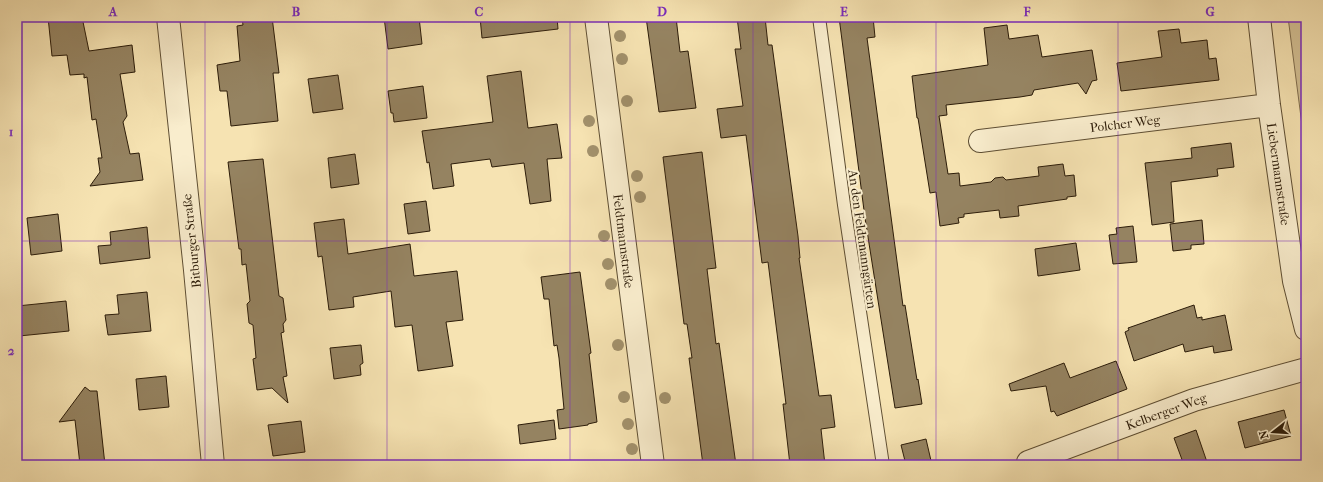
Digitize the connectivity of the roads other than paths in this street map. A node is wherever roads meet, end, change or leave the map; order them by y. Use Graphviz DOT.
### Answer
graph roads {
  1 [pos="168,17"];
  2 [pos="596,17"];
  3 [pos="818,17"];
  4 [pos="1259,17"];
  5 [pos="1269,106"];
  6 [pos="980,141"];
  7 [pos="1306,329"];
  8 [pos="1306,368"];
  9 [pos="1028,462"];
  10 [pos="213,465"];
  11 [pos="653,465"];
  12 [pos="882,465"];
  1 -- 10 [label="street, Bitburger Straße"];
  2 -- 11 [label="street, Feldtmannstraße"];
  3 -- 12 [label="lane, An den Feldtmanngärten"];
  4 -- 5 [label="street, Liebermannstraße"];
  5 -- 6 [label="street, Polcher Weg"];
  5 -- 7 [label="street, Liebermannstraße"];
  8 -- 9 [label="street, Kelberger Weg"];
}
